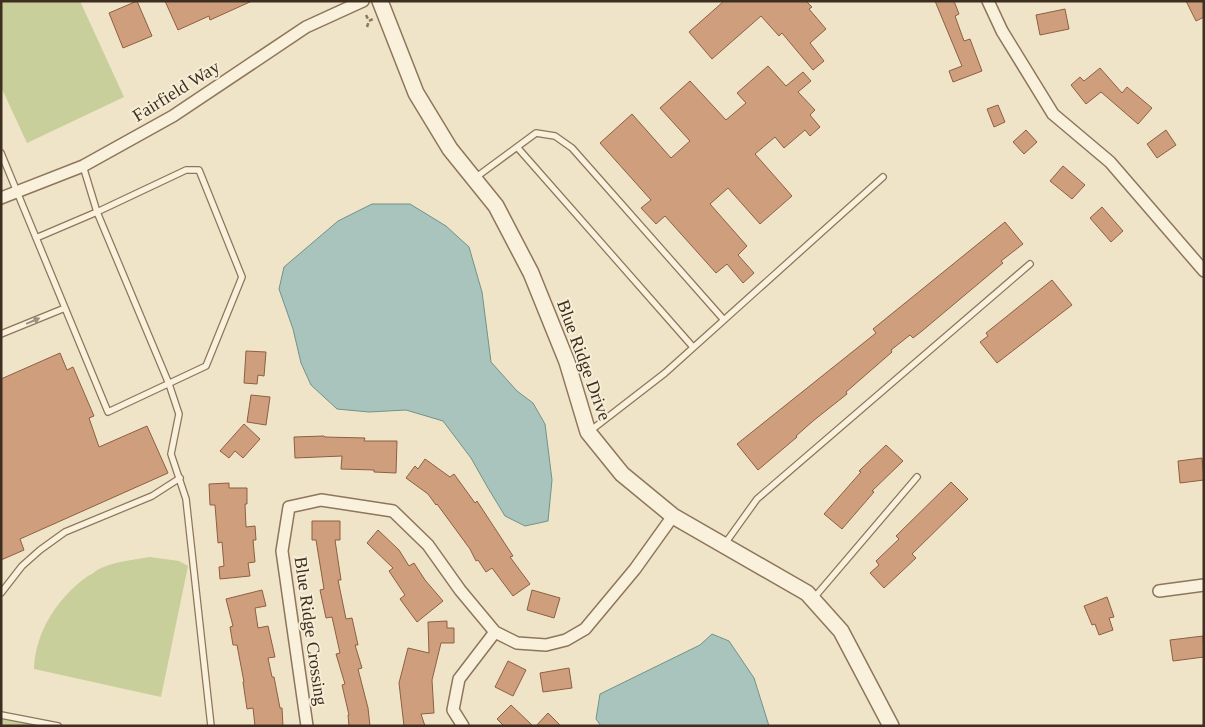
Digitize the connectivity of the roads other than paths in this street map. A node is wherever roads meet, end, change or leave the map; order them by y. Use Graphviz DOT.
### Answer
graph roads {
  1 [pos="363,1"];
  2 [pos="380,1"];
  3 [pos="988,1"];
  4 [pos="517,148"];
  5 [pos="1,153"];
  6 [pos="83,166"];
  7 [pos="884,177"];
  8 [pos="474,179"];
  9 [pos="18,192"];
  10 [pos="1,198"];
  11 [pos="97,212"];
  12 [pos="36,238"];
  13 [pos="1030,264"];
  14 [pos="1204,271"];
  15 [pos="65,308"];
  16 [pos="724,320"];
  17 [pos="1,334"];
  18 [pos="693,347"];
  19 [pos="169,384"];
  20 [pos="588,432"];
  21 [pos="917,477"];
  22 [pos="180,478"];
  23 [pos="673,516"];
  24 [pos="724,545"];
  25 [pos="1204,585"];
  26 [pos="1159,591"];
  27 [pos="1,594"];
  28 [pos="813,599"];
  29 [pos="495,632"];
  30 [pos="1,715"];
  31 [pos="58,726"];
  32 [pos="211,726"];
  33 [pos="307,726"];
  34 [pos="463,726"];
  35 [pos="891,726"];
  1 -- 6 [label="street, Fairfield Way"];
  2 -- 8 [label="street, Blue Ridge Drive"];
  3 -- 14 [label="street"];
  4 -- 8 [label="lane"];
  4 -- 16 [label="lane"];
  4 -- 18 [label="lane"];
  5 -- 9 [label="lane"];
  6 -- 9 [label="street, Fairfield Way"];
  6 -- 11 [label="lane"];
  7 -- 16 [label="lane"];
  8 -- 20 [label="street, Blue Ridge Drive"];
  9 -- 10 [label="street, Fairfield Way"];
  9 -- 12 [label="lane"];
  11 -- 12 [label="lane"];
  11 -- 19 [label="lane"];
  11 -- 19 [label="lane"];
  12 -- 15 [label="lane"];
  13 -- 24 [label="lane"];
  17 -- 15 [label="lane, one-way"];
  15 -- 19 [label="lane"];
  16 -- 18 [label="lane"];
  18 -- 20 [label="lane"];
  19 -- 22 [label="lane"];
  20 -- 23 [label="street, Blue Ridge Drive"];
  21 -- 28 [label="lane"];
  22 -- 27 [label="lane"];
  22 -- 32 [label="lane"];
  23 -- 24 [label="street, Blue Ridge Drive"];
  23 -- 29 [label="street, Blue Ridge Crossing"];
  24 -- 28 [label="street, Blue Ridge Drive"];
  25 -- 26 [label="street"];
  28 -- 35 [label="street, Blue Ridge Drive"];
  29 -- 33 [label="street, Blue Ridge Crossing"];
  29 -- 34 [label="street"];
  30 -- 31 [label="lane"];
}
